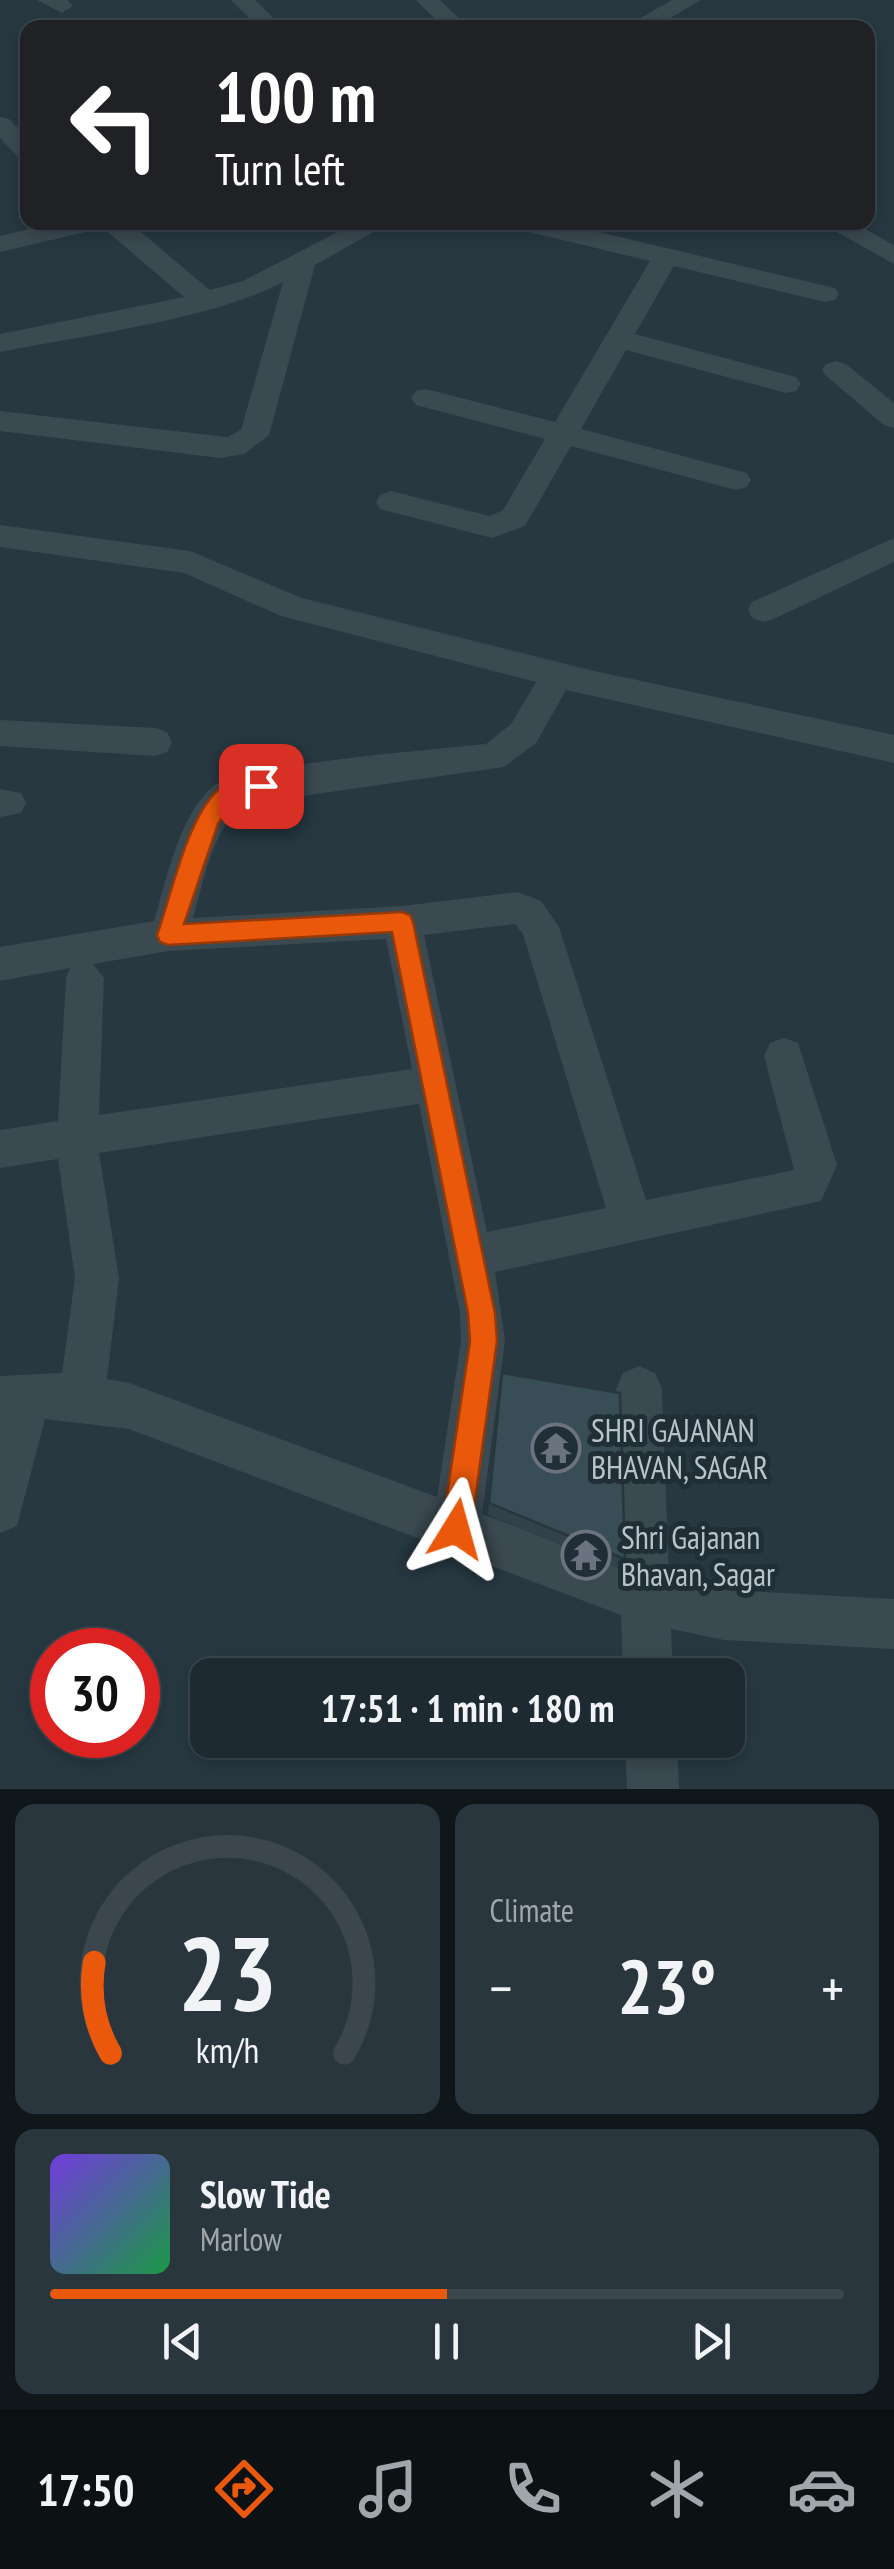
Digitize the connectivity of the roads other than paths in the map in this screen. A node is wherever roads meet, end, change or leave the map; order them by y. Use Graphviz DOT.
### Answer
graph roads {
  1 [pos="242,0"];
  2 [pos="427,0"];
  3 [pos="690,0"];
  4 [pos="257,20"];
  5 [pos="449,20"];
  6 [pos="650,20"];
  7 [pos="0,124"];
  8 [pos="20,144"];
  9 [pos="60,230"];
  10 [pos="122,230"];
  11 [pos="364,230"];
  12 [pos="555,230"];
  13 [pos="847,230"];
  14 [pos="0,244"];
  15 [pos="894,256"];
  16 [pos="666,257"];
  17 [pos="302,264"];
  18 [pos="824,294"];
  19 [pos="206,301"];
  20 [pos="620,339"];
  21 [pos="0,343"];
  22 [pos="836,370"];
  23 [pos="786,384"];
  24 [pos="426,398"];
  25 [pos="892,414"];
  26 [pos="0,421"];
  27 [pos="564,436"];
  28 [pos="736,480"];
  29 [pos="391,502"];
  30 [pos="0,536"];
  31 [pos="894,549"];
  32 [pos="764,610"];
  33 [pos="557,674"];
  34 [pos="0,733"];
  35 [pos="155,742"];
  36 [pos="894,748"];
  37 [pos="402,922"];
  38 [pos="168,935"];
  39 [pos="100,957"];
  40 [pos="0,964"];
  41 [pos="784,1056"];
  42 [pos="438,1082"];
  43 [pos="97,1134"];
  44 [pos="0,1149"];
  45 [pos="632,1224"];
  46 [pos="471,1256"];
  47 [pos="639,1389"];
  48 [pos="14,1396"];
  49 [pos="82,1397"];
  50 [pos="0,1509"];
  51 [pos="456,1529"];
  52 [pos="644,1599"];
  53 [pos="894,1624"];
  54 [pos="647,1658"];
  55 [pos="651,1758"];
  56 [pos="653,1789"];
  1 -- 4 [label="street"];
  2 -- 5 [label="street"];
  3 -- 6 [label="street"];
  7 -- 8 [label="street"];
  9 -- 14 [label="street"];
  10 -- 19 [label="street"];
  11 -- 17 [label="street"];
  12 -- 16 [label="street"];
  13 -- 15 [label="street"];
  16 -- 18 [label="street"];
  16 -- 20 [label="street"];
  17 -- 19 [label="street"];
  17 -- 26 [label="street"];
  19 -- 21 [label="street"];
  20 -- 23 [label="street"];
  20 -- 27 [label="street"];
  22 -- 25 [label="street"];
  24 -- 27 [label="street"];
  27 -- 28 [label="street"];
  27 -- 29 [label="street"];
  30 -- 33 [label="street"];
  31 -- 32 [label="street"];
  33 -- 36 [label="street"];
  33 -- 38 [label="street"];
  34 -- 35 [label="street"];
  37 -- 38 [label="street"];
  37 -- 42 [label="street"];
  37 -- 45 [label="street"];
  38 -- 39 [label="street"];
  39 -- 40 [label="street"];
  39 -- 43 [label="street"];
  41 -- 45 [label="street"];
  42 -- 43 [label="street"];
  42 -- 46 [label="street"];
  43 -- 44 [label="street"];
  43 -- 49 [label="street"];
  45 -- 46 [label="street"];
  46 -- 51 [label="street"];
  47 -- 52 [label="street"];
  48 -- 49 [label="street"];
  48 -- 50 [label="street"];
  49 -- 51 [label="street"];
  51 -- 52 [label="street"];
  52 -- 53 [label="street"];
  52 -- 54 [label="street"];
  55 -- 56 [label="street"];
}
